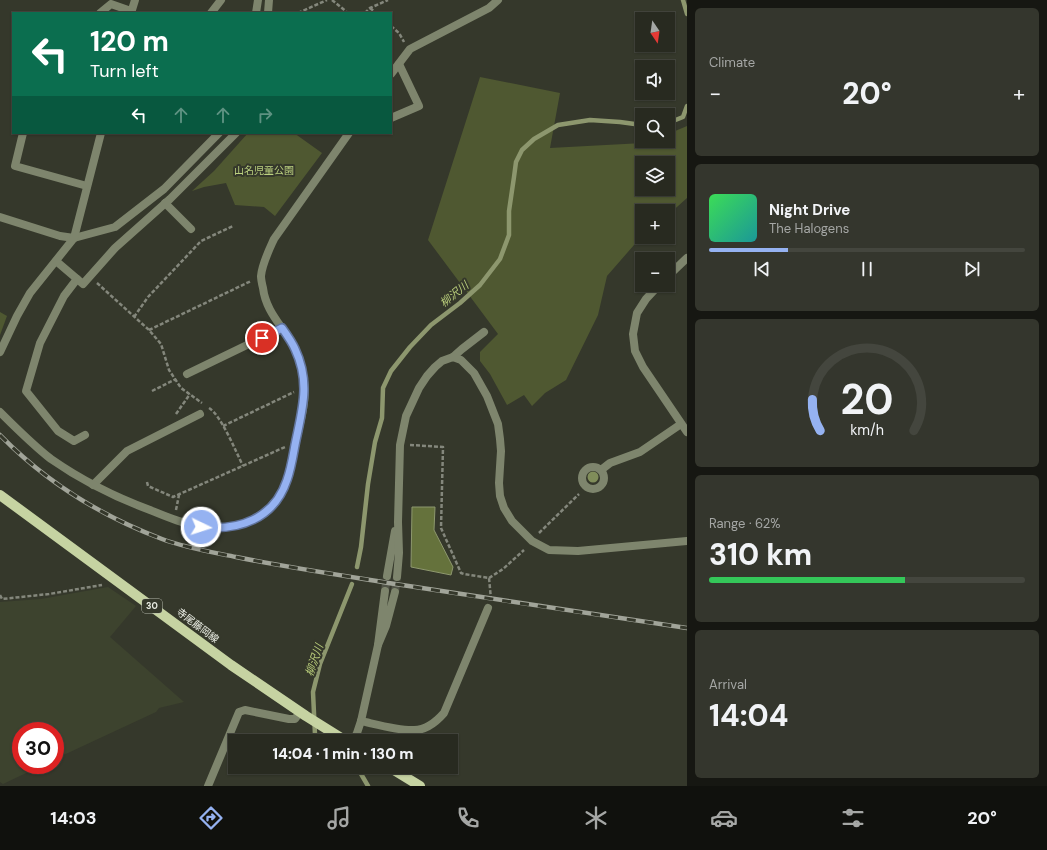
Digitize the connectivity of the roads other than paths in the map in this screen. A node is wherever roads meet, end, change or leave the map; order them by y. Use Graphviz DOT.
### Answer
graph roads {
  1 [pos="135,0"];
  2 [pos="221,0"];
  3 [pos="258,0"];
  4 [pos="269,0"];
  5 [pos="498,0"];
  6 [pos="101,12"];
  7 [pos="131,12"];
  8 [pos="213,12"];
  9 [pos="256,12"];
  10 [pos="268,12"];
  11 [pos="398,64"];
  12 [pos="392,73"];
  13 [pos="392,118"];
  14 [pos="23,134"];
  15 [pos="101,134"];
  16 [pos="218,134"];
  17 [pos="235,134"];
  18 [pos="348,135"];
  19 [pos="87,186"];
  20 [pos="165,203"];
  21 [pos="0,218"];
  22 [pos="191,229"];
  23 [pos="74,238"];
  24 [pos="687,258"];
  25 [pos="56,261"];
  26 [pos="675,269"];
  27 [pos="77,279"];
  28 [pos="652,292"];
  29 [pos="282,328"];
  30 [pos="484,332"];
  31 [pos="0,352"];
  32 [pos="453,357"];
  33 [pos="187,374"];
  34 [pos="0,412"];
  35 [pos="200,414"];
  36 [pos="681,424"];
  37 [pos="687,432"];
  38 [pos="85,435"];
  39 [pos="600,470"];
  40 [pos="93,485"];
  41 [pos="0,495"];
  42 [pos="398,522"];
  43 [pos="687,541"];
  44 [pos="387,576"];
  45 [pos="397,577"];
  46 [pos="384,591"];
  47 [pos="395,592"];
  48 [pos="488,608"];
  49 [pos="378,645"];
  50 [pos="303,714"];
  51 [pos="361,721"];
  52 [pos="334,734"];
  53 [pos="356,734"];
  54 [pos="400,774"];
  55 [pos="208,786"];
  56 [pos="420,786"];
  1 -- 7 [label="street"];
  2 -- 8 [label="street"];
  3 -- 9 [label="street"];
  4 -- 10 [label="street"];
  5 -- 11 [label="street"];
  6 -- 7 [label="street"];
  11 -- 12 [label="street"];
  11 -- 13 [label="street"];
  14 -- 19 [label="street"];
  15 -- 19 [label="street"];
  16 -- 23 [label="street"];
  17 -- 20 [label="street"];
  18 -- 29 [label="street"];
  19 -- 23 [label="street"];
  20 -- 22 [label="street"];
  20 -- 27 [label="street"];
  21 -- 23 [label="street"];
  23 -- 25 [label="street"];
  24 -- 26 [label="street"];
  25 -- 27 [label="street"];
  25 -- 31 [label="street"];
  27 -- 38 [label="street"];
  28 -- 36 [label="street"];
  29 -- 33 [label="street"];
  29 -- 40 [label="street"];
  30 -- 32 [label="street"];
  32 -- 42 [label="street"];
  32 -- 43 [label="street"];
  34 -- 40 [label="street"];
  35 -- 40 [label="street"];
  36 -- 37 [label="street"];
  36 -- 39 [label="street"];
  41 -- 50 [label="main road, 寺尾藤岡線 / 30"];
  42 -- 44 [label="street"];
  42 -- 45 [label="street"];
  46 -- 49 [label="street"];
  47 -- 49 [label="street"];
  48 -- 51 [label="street"];
  49 -- 51 [label="street"];
  50 -- 52 [label="main road, 寺尾藤岡線 / 30"];
  50 -- 55 [label="street"];
  51 -- 53 [label="street"];
  54 -- 56 [label="main road"];
}
